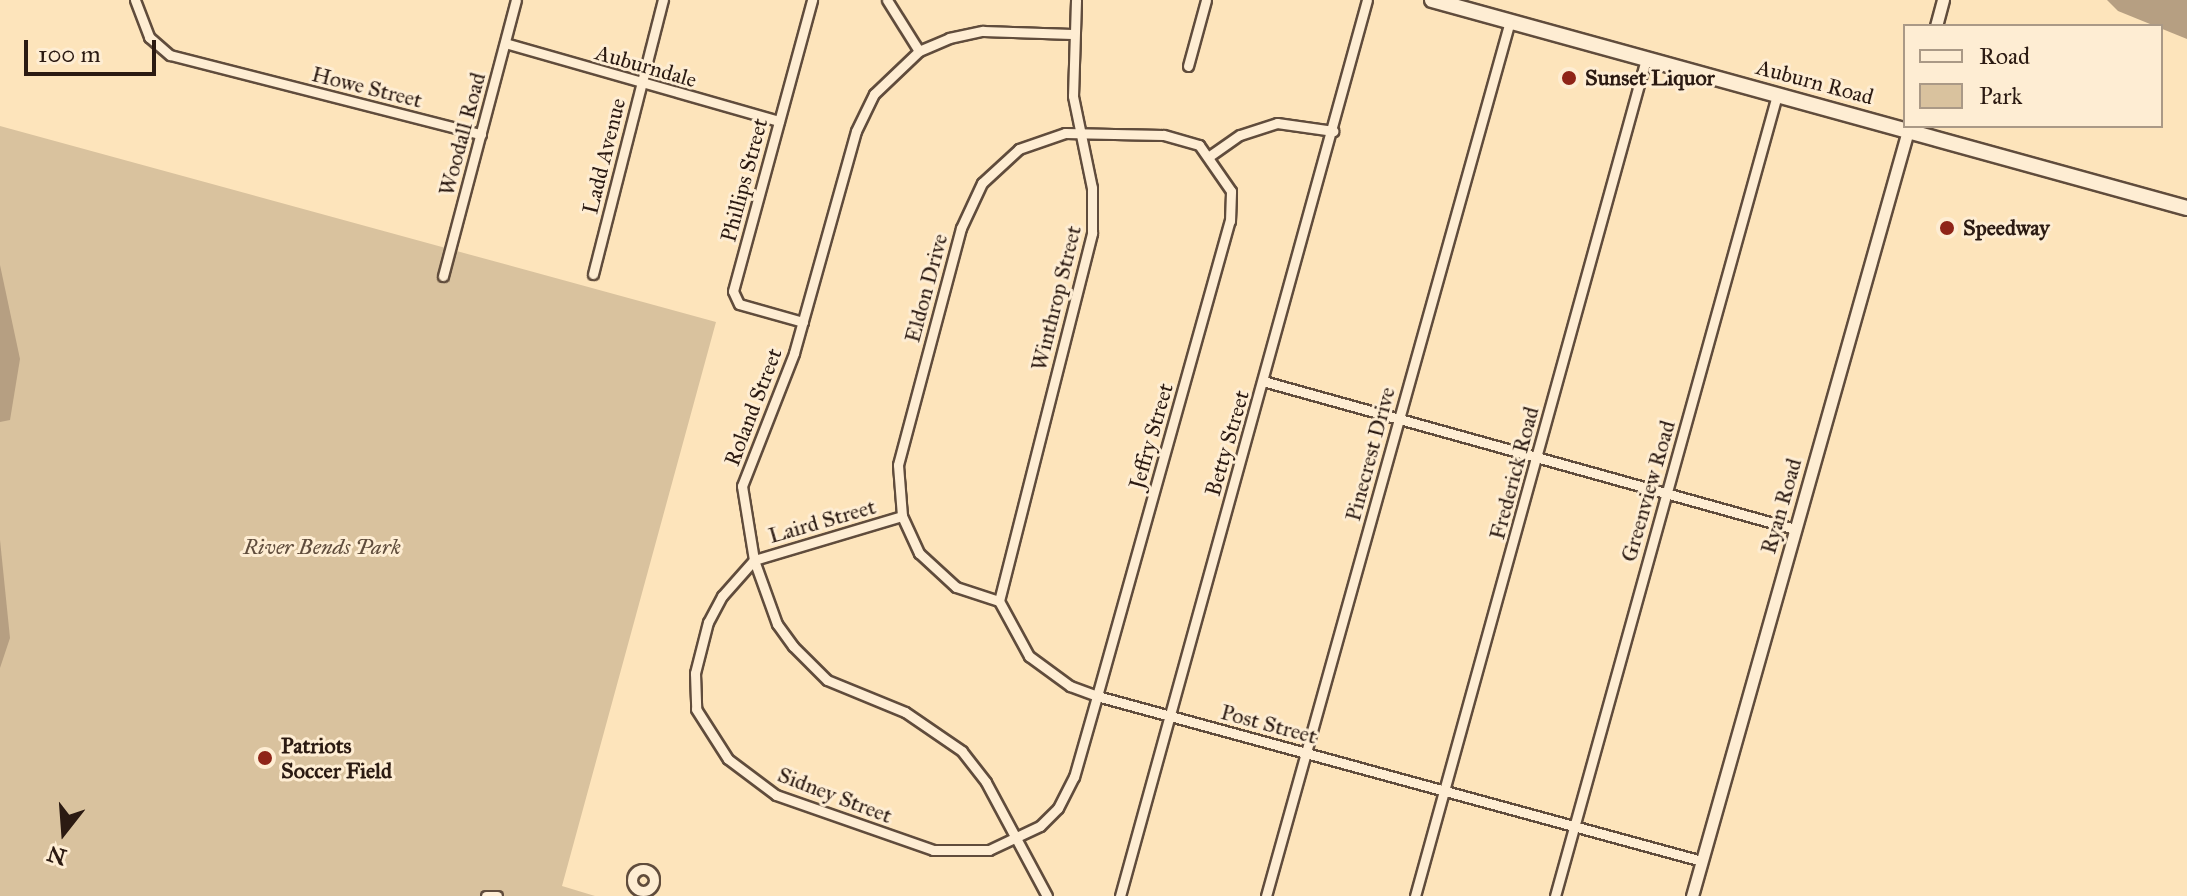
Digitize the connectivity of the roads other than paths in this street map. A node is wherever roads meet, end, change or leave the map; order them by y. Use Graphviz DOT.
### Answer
graph roads {
  1 [pos="135,0"];
  2 [pos="514,0"];
  3 [pos="663,0"];
  4 [pos="812,0"];
  5 [pos="887,0"];
  6 [pos="1076,0"];
  7 [pos="1206,0"];
  8 [pos="1367,0"];
  9 [pos="1432,0"];
  10 [pos="1943,0"];
  11 [pos="1510,21"];
  12 [pos="1937,24"];
  13 [pos="1072,34"];
  14 [pos="505,43"];
  15 [pos="919,51"];
  16 [pos="1646,59"];
  17 [pos="1188,66"];
  18 [pos="641,83"];
  19 [pos="1777,95"];
  20 [pos="779,121"];
  21 [pos="1903,127"];
  22 [pos="1908,128"];
  23 [pos="1333,131"];
  24 [pos="1078,132"];
  25 [pos="481,134"];
  26 [pos="1211,155"];
  27 [pos="2187,208"];
  28 [pos="593,274"];
  29 [pos="443,276"];
  30 [pos="803,322"];
  31 [pos="1263,381"];
  32 [pos="1398,419"];
  33 [pos="1537,457"];
  34 [pos="1666,493"];
  35 [pos="902,516"];
  36 [pos="1795,529"];
  37 [pos="754,560"];
  38 [pos="999,601"];
  39 [pos="1097,696"];
  40 [pos="1170,716"];
  41 [pos="1306,753"];
  42 [pos="1445,791"];
  43 [pos="1574,827"];
  44 [pos="1016,840"];
  45 [pos="1702,861"];
  46 [pos="654,878"];
  47 [pos="641,891"];
  48 [pos="660,896"];
  49 [pos="1047,896"];
  50 [pos="1120,896"];
  51 [pos="1266,896"];
  52 [pos="1415,896"];
  53 [pos="1555,896"];
  54 [pos="1692,896"];
  1 -- 25 [label="street, Howe Street"];
  2 -- 14 [label="street, Woodall Road"];
  3 -- 18 [label="street, Ladd Avenue"];
  4 -- 20 [label="street, Phillips Street"];
  5 -- 15 [label="street"];
  6 -- 13 [label="street, Winthrop Street"];
  7 -- 17 [label="street"];
  8 -- 23 [label="street, Betty Street"];
  9 -- 11 [label="main road, Auburn Road"];
  10 -- 12 [label="street"];
  11 -- 16 [label="main road, Auburn Road"];
  11 -- 32 [label="street, Pinecrest Drive"];
  13 -- 15 [label="street, Roland Street"];
  13 -- 24 [label="street, Winthrop Street"];
  14 -- 18 [label="street, Auburndale"];
  14 -- 25 [label="street, Woodall Road"];
  15 -- 30 [label="street, Roland Street"];
  16 -- 19 [label="main road, Auburn Road"];
  16 -- 33 [label="street, Frederick Road"];
  18 -- 20 [label="street, Auburndale"];
  18 -- 28 [label="street, Ladd Avenue"];
  19 -- 21 [label="main road, Auburn Road"];
  19 -- 34 [label="street, Greenview Road"];
  20 -- 30 [label="street, Phillips Street"];
  22 -- 27 [label="main road, Auburn Road"];
  22 -- 36 [label="street, Ryan Road"];
  23 -- 26 [label="street"];
  23 -- 31 [label="street, Betty Street"];
  24 -- 26 [label="street"];
  24 -- 35 [label="street, Eldon Drive"];
  24 -- 38 [label="street, Winthrop Street"];
  25 -- 29 [label="street, Woodall Road"];
  26 -- 39 [label="street, Jeffry Street"];
  30 -- 37 [label="street, Roland Street"];
  31 -- 32 [label="street"];
  31 -- 40 [label="street, Betty Street"];
  32 -- 33 [label="street"];
  32 -- 41 [label="street, Pinecrest Drive"];
  33 -- 34 [label="street"];
  33 -- 42 [label="street, Frederick Road"];
  34 -- 36 [label="street"];
  34 -- 43 [label="street, Greenview Road"];
  35 -- 37 [label="street, Laird Street"];
  35 -- 38 [label="street"];
  36 -- 45 [label="street, Ryan Road"];
  37 -- 44 [label="street, Roland Street"];
  37 -- 44 [label="street, Sidney Street"];
  38 -- 39 [label="street, Post Street"];
  39 -- 40 [label="street, Post Street"];
  39 -- 44 [label="street, Jeffry Street"];
  40 -- 41 [label="street, Post Street"];
  40 -- 50 [label="street, Betty Street"];
  41 -- 42 [label="street, Post Street"];
  41 -- 51 [label="street, Pinecrest Drive"];
  42 -- 43 [label="street, Post Street"];
  42 -- 52 [label="street, Frederick Road"];
  43 -- 45 [label="street, Post Street"];
  43 -- 53 [label="street, Greenview Road"];
  44 -- 49 [label="street, Roland Street"];
  45 -- 54 [label="street, Ryan Road"];
  46 -- 47 [label="street"];
  46 -- 47 [label="street"];
  46 -- 48 [label="street"];
  47 -- 48 [label="street"];
}
